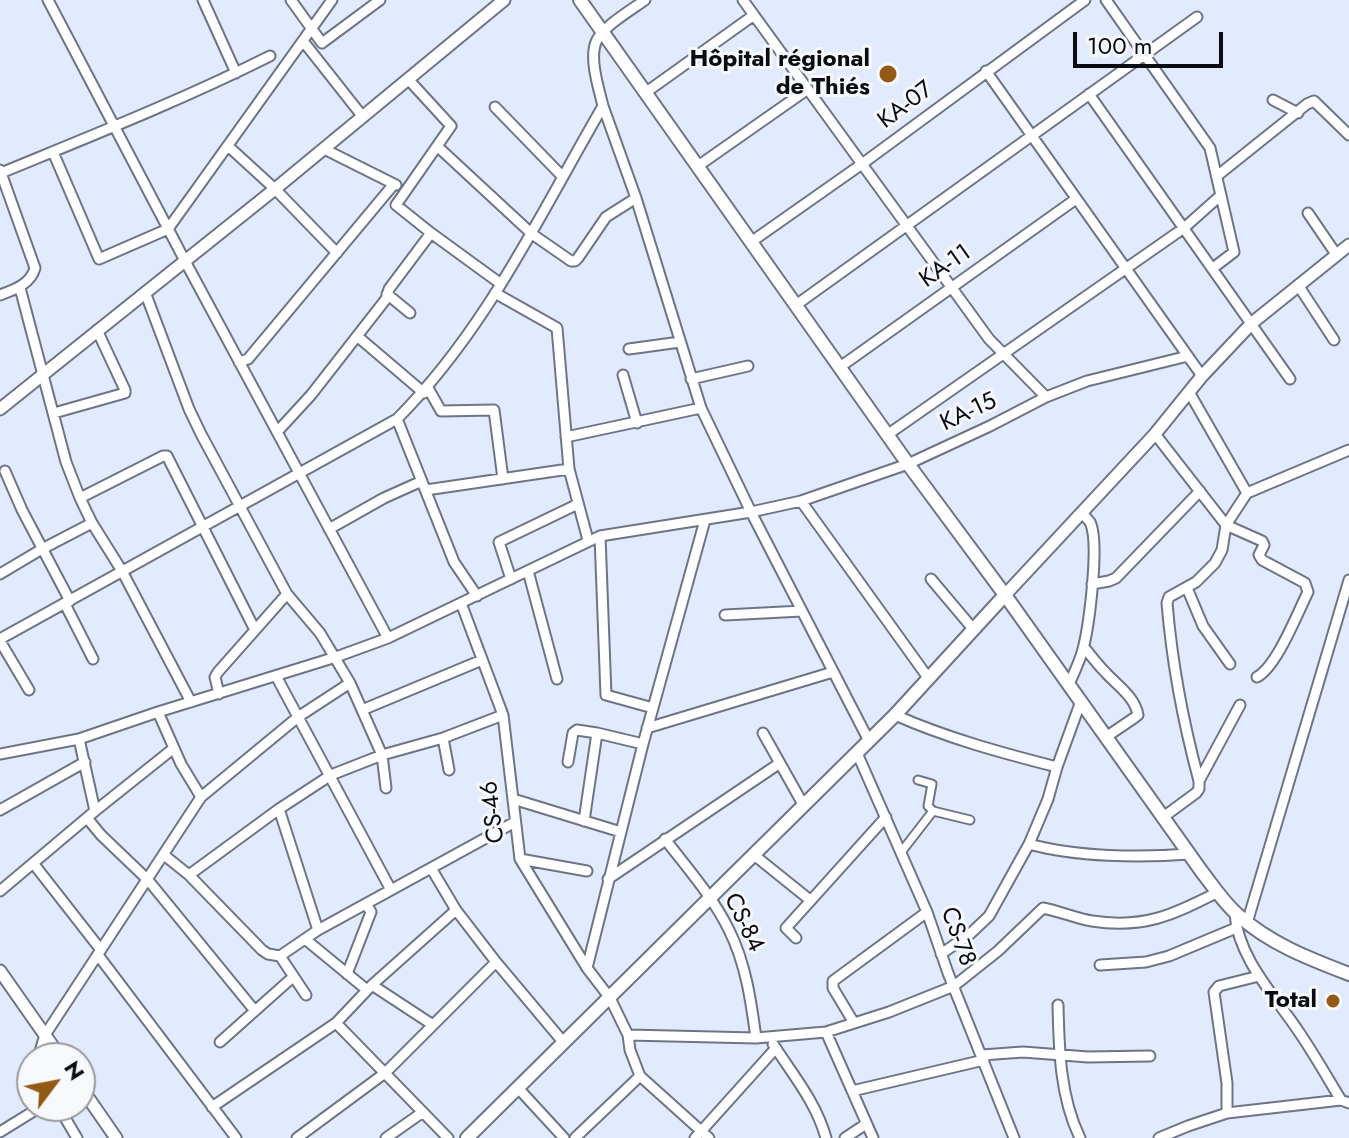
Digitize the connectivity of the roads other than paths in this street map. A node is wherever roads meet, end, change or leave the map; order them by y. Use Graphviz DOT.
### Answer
graph roads {
  1 [pos="48,0"];
  2 [pos="203,0"];
  3 [pos="291,0"];
  4 [pos="332,0"];
  5 [pos="380,0"];
  6 [pos="504,0"];
  7 [pos="580,0"];
  8 [pos="645,0"];
  9 [pos="743,0"];
  10 [pos="1085,0"];
  11 [pos="1106,0"];
  12 [pos="754,15"];
  13 [pos="1197,17"];
  14 [pos="312,29"];
  15 [pos="603,32"];
  16 [pos="303,41"];
  17 [pos="1145,55"];
  18 [pos="270,56"];
  19 [pos="986,71"];
  20 [pos="236,73"];
  21 [pos="408,79"];
  22 [pos="808,89"];
  23 [pos="645,93"];
  24 [pos="1089,94"];
  25 [pos="1273,100"];
  26 [pos="603,106"];
  27 [pos="495,107"];
  28 [pos="1298,113"];
  29 [pos="363,117"];
  30 [pos="114,126"];
  31 [pos="1349,135"];
  32 [pos="1032,136"];
  33 [pos="228,146"];
  34 [pos="437,146"];
  35 [pos="324,149"];
  36 [pos="53,152"];
  37 [pos="862,164"];
  38 [pos="698,166"];
  39 [pos="1,175"];
  40 [pos="562,176"];
  41 [pos="1217,176"];
  42 [pos="394,184"];
  43 [pos="275,189"];
  44 [pos="406,190"];
  45 [pos="1221,195"];
  46 [pos="636,198"];
  47 [pos="1076,199"];
  48 [pos="1308,213"];
  49 [pos="907,225"];
  50 [pos="1184,228"];
  51 [pos="168,229"];
  52 [pos="431,233"];
  53 [pos="532,234"];
  54 [pos="751,242"];
  55 [pos="1349,245"];
  56 [pos="337,253"];
  57 [pos="1336,254"];
  58 [pos="185,261"];
  59 [pos="1126,268"];
  60 [pos="1213,268"];
  61 [pos="1298,285"];
  62 [pos="952,287"];
  63 [pos="20,288"];
  64 [pos="498,289"];
  65 [pos="145,292"];
  66 [pos="387,294"];
  67 [pos="0,295"];
  68 [pos="796,305"];
  69 [pos="410,313"];
  70 [pos="1252,323"];
  71 [pos="97,330"];
  72 [pos="357,336"];
  73 [pos="1334,340"];
  74 [pos="680,342"];
  75 [pos="629,349"];
  76 [pos="1004,354"];
  77 [pos="1188,356"];
  78 [pos="239,362"];
  79 [pos="748,366"];
  80 [pos="840,367"];
  81 [pos="44,374"];
  82 [pos="623,375"];
  83 [pos="1202,376"];
  84 [pos="691,379"];
  85 [pos="1290,379"];
  86 [pos="426,390"];
  87 [pos="1189,392"];
  88 [pos="1046,397"];
  89 [pos="701,408"];
  90 [pos="0,409"];
  91 [pos="54,413"];
  92 [pos="397,419"];
  93 [pos="637,423"];
  94 [pos="277,432"];
  95 [pos="1155,434"];
  96 [pos="887,435"];
  97 [pos="566,437"];
  98 [pos="1349,450"];
  99 [pos="908,464"];
  100 [pos="569,469"];
  101 [pos="5,471"];
  102 [pos="299,473"];
  103 [pos="503,479"];
  104 [pos="424,486"];
  105 [pos="1200,491"];
  106 [pos="1247,493"];
  107 [pos="80,498"];
  108 [pos="801,501"];
  109 [pos="578,504"];
  110 [pos="239,507"];
  111 [pos="751,512"];
  112 [pos="1082,512"];
  113 [pos="705,520"];
  114 [pos="92,523"];
  115 [pos="1226,525"];
  116 [pos="204,526"];
  117 [pos="329,529"];
  118 [pos="600,536"];
  119 [pos="588,540"];
  120 [pos="42,549"];
  121 [pos="122,571"];
  122 [pos="528,571"];
  123 [pos="0,574"];
  124 [pos="511,579"];
  125 [pos="931,579"];
  126 [pos="1349,580"];
  127 [pos="1092,584"];
  128 [pos="1187,588"];
  129 [pos="287,594"];
  130 [pos="1005,595"];
  131 [pos="477,596"];
  132 [pos="68,602"];
  133 [pos="461,603"];
  134 [pos="802,611"];
  135 [pos="725,615"];
  136 [pos="255,630"];
  137 [pos="974,630"];
  138 [pos="388,638"];
  139 [pos="0,640"];
  140 [pos="1084,647"];
  141 [pos="336,657"];
  142 [pos="93,659"];
  143 [pos="482,660"];
  144 [pos="1230,664"];
  145 [pos="833,672"];
  146 [pos="276,676"];
  147 [pos="1257,677"];
  148 [pos="557,679"];
  149 [pos="929,679"];
  150 [pos="350,683"];
  151 [pos="1069,684"];
  152 [pos="29,690"];
  153 [pos="219,694"];
  154 [pos="1081,701"];
  155 [pos="191,702"];
  156 [pos="1240,705"];
  157 [pos="653,708"];
  158 [pos="362,710"];
  159 [pos="158,712"];
  160 [pos="503,715"];
  161 [pos="895,715"];
  162 [pos="298,717"];
  163 [pos="647,728"];
  164 [pos="597,733"];
  165 [pos="763,733"];
  166 [pos="1106,737"];
  167 [pos="443,738"];
  168 [pos="79,739"];
  169 [pos="869,741"];
  170 [pos="643,744"];
  171 [pos="174,748"];
  172 [pos="857,753"];
  173 [pos="0,754"];
  174 [pos="382,755"];
  175 [pos="85,762"];
  176 [pos="568,762"];
  177 [pos="780,763"];
  178 [pos="1057,767"];
  179 [pos="449,770"];
  180 [pos="331,775"];
  181 [pos="918,780"];
  182 [pos="1199,781"];
  183 [pos="386,788"];
  184 [pos="201,797"];
  185 [pos="513,799"];
  186 [pos="804,806"];
  187 [pos="279,809"];
  188 [pos="0,810"];
  189 [pos="933,811"];
  190 [pos="91,814"];
  191 [pos="886,817"];
  192 [pos="1162,818"];
  193 [pos="970,820"];
  194 [pos="584,821"];
  195 [pos="515,822"];
  196 [pos="621,832"];
  197 [pos="665,839"];
  198 [pos="1029,844"];
  199 [pos="902,851"];
  200 [pos="1189,854"];
  201 [pos="164,855"];
  202 [pos="754,855"];
  203 [pos="520,859"];
  204 [pos="33,863"];
  205 [pos="431,868"];
  206 [pos="587,871"];
  207 [pos="189,875"];
  208 [pos="608,879"];
  209 [pos="148,880"];
  210 [pos="391,890"];
  211 [pos="0,891"];
  212 [pos="1218,892"];
  213 [pos="710,898"];
  214 [pos="810,900"];
  215 [pos="366,904"];
  216 [pos="456,910"];
  217 [pos="927,912"];
  218 [pos="1242,926"];
  219 [pos="318,930"];
  220 [pos="796,938"];
  221 [pos="305,939"];
  222 [pos="99,953"];
  223 [pos="941,954"];
  224 [pos="280,956"];
  225 [pos="496,962"];
  226 [pos="1100,965"];
  227 [pos="587,968"];
  228 [pos="0,971"];
  229 [pos="347,974"];
  230 [pos="1349,974"];
  231 [pos="1259,976"];
  232 [pos="293,977"];
  233 [pos="954,986"];
  234 [pos="5,988"];
  235 [pos="369,988"];
  236 [pos="306,995"];
  237 [pos="610,998"];
  238 [pos="1058,1005"];
  239 [pos="255,1011"];
  240 [pos="336,1023"];
  241 [pos="854,1023"];
  242 [pos="433,1025"];
  243 [pos="826,1032"];
  244 [pos="45,1035"];
  245 [pos="628,1035"];
  246 [pos="769,1037"];
  247 [pos="756,1038"];
  248 [pos="43,1042"];
  249 [pos="50,1042"];
  250 [pos="220,1042"];
  251 [pos="564,1043"];
  252 [pos="776,1048"];
  253 [pos="1059,1054"];
  254 [pos="1150,1056"];
  255 [pos="983,1058"];
  256 [pos="385,1073"];
  257 [pos="640,1076"];
  258 [pos="518,1088"];
  259 [pos="852,1091"];
  260 [pos="1345,1102"];
  261 [pos="212,1107"];
  262 [pos="96,1109"];
  263 [pos="423,1112"];
  264 [pos="1227,1113"];
  265 [pos="866,1124"];
  266 [pos="476,1135"];
  267 [pos="702,1136"];
  268 [pos="116,1138"];
  269 [pos="236,1138"];
  270 [pos="297,1138"];
  271 [pos="386,1138"];
  272 [pos="448,1138"];
  273 [pos="564,1138"];
  274 [pos="575,1138"];
  275 [pos="826,1138"];
  276 [pos="845,1138"];
  277 [pos="873,1138"];
  278 [pos="1014,1138"];
  279 [pos="1080,1138"];
  280 [pos="1159,1138"];
  1 -- 30 [label="street"];
  2 -- 20 [label="street"];
  3 -- 14 [label="street"];
  4 -- 14 [label="street"];
  5 -- 14 [label="street"];
  6 -- 21 [label="street"];
  7 -- 15 [label="main road"];
  8 -- 15 [label="street"];
  9 -- 12 [label="street"];
  10 -- 19 [label="street, KA-07"];
  11 -- 17 [label="street"];
  12 -- 22 [label="street"];
  12 -- 23 [label="street"];
  13 -- 17 [label="street"];
  14 -- 16 [label="street"];
  15 -- 23 [label="main road"];
  15 -- 26 [label="street"];
  16 -- 29 [label="street"];
  16 -- 33 [label="street"];
  17 -- 24 [label="street"];
  17 -- 41 [label="street"];
  18 -- 20 [label="street"];
  19 -- 32 [label="street"];
  19 -- 37 [label="street, KA-07"];
  20 -- 30 [label="street"];
  21 -- 29 [label="street"];
  21 -- 34 [label="street"];
  22 -- 37 [label="street"];
  22 -- 38 [label="street"];
  23 -- 38 [label="main road"];
  24 -- 32 [label="street"];
  24 -- 50 [label="street"];
  25 -- 28 [label="street"];
  26 -- 40 [label="street"];
  26 -- 46 [label="street"];
  27 -- 40 [label="street"];
  28 -- 31 [label="street"];
  28 -- 41 [label="street"];
  29 -- 35 [label="street"];
  30 -- 36 [label="street"];
  30 -- 51 [label="street"];
  32 -- 47 [label="street"];
  32 -- 49 [label="street"];
  33 -- 43 [label="street"];
  33 -- 51 [label="street"];
  34 -- 44 [label="street"];
  34 -- 53 [label="street"];
  35 -- 42 [label="street"];
  35 -- 43 [label="street"];
  36 -- 39 [label="street"];
  36 -- 51 [label="street"];
  37 -- 49 [label="street"];
  37 -- 54 [label="street, KA-07"];
  38 -- 54 [label="main road"];
  39 -- 63 [label="street"];
  40 -- 53 [label="street"];
  41 -- 45 [label="street"];
  42 -- 44 [label="street"];
  42 -- 56 [label="street"];
  43 -- 56 [label="street"];
  43 -- 58 [label="street"];
  44 -- 52 [label="street"];
  45 -- 50 [label="street"];
  45 -- 60 [label="street"];
  46 -- 53 [label="street"];
  46 -- 74 [label="street"];
  47 -- 59 [label="street"];
  47 -- 62 [label="street, KA-11"];
  48 -- 57 [label="street"];
  49 -- 62 [label="street"];
  49 -- 68 [label="street"];
  50 -- 59 [label="street"];
  50 -- 60 [label="street"];
  51 -- 58 [label="street"];
  52 -- 64 [label="street"];
  52 -- 66 [label="street"];
  53 -- 64 [label="street"];
  54 -- 68 [label="main road"];
  55 -- 57 [label="street"];
  56 -- 78 [label="street"];
  57 -- 61 [label="street"];
  58 -- 65 [label="street"];
  58 -- 78 [label="street"];
  59 -- 76 [label="street"];
  59 -- 77 [label="street"];
  60 -- 70 [label="street"];
  61 -- 70 [label="street"];
  61 -- 73 [label="street"];
  62 -- 76 [label="street"];
  62 -- 80 [label="street, KA-11"];
  63 -- 67 [label="street"];
  63 -- 81 [label="street"];
  64 -- 86 [label="street"];
  64 -- 97 [label="street"];
  65 -- 71 [label="street"];
  65 -- 110 [label="street"];
  66 -- 69 [label="street"];
  66 -- 72 [label="street"];
  68 -- 80 [label="main road"];
  70 -- 83 [label="street"];
  70 -- 85 [label="street"];
  71 -- 81 [label="street"];
  71 -- 91 [label="street"];
  72 -- 86 [label="street"];
  72 -- 94 [label="street"];
  74 -- 75 [label="street"];
  74 -- 84 [label="street"];
  76 -- 88 [label="street"];
  76 -- 96 [label="street"];
  77 -- 83 [label="street"];
  77 -- 88 [label="street, KA-15"];
  78 -- 94 [label="street"];
  79 -- 84 [label="street"];
  80 -- 96 [label="main road"];
  81 -- 90 [label="street"];
  81 -- 91 [label="street"];
  82 -- 93 [label="street"];
  83 -- 87 [label="street"];
  84 -- 89 [label="street"];
  86 -- 92 [label="street"];
  86 -- 103 [label="street"];
  87 -- 95 [label="street"];
  87 -- 106 [label="street"];
  88 -- 99 [label="street, KA-15"];
  89 -- 93 [label="street"];
  89 -- 111 [label="street"];
  91 -- 107 [label="street"];
  92 -- 102 [label="street"];
  92 -- 104 [label="street"];
  93 -- 97 [label="street"];
  94 -- 102 [label="street"];
  95 -- 105 [label="street"];
  95 -- 112 [label="street"];
  96 -- 99 [label="main road"];
  97 -- 100 [label="street"];
  98 -- 106 [label="street"];
  99 -- 108 [label="street, KA-15"];
  99 -- 130 [label="main road"];
  100 -- 103 [label="street"];
  100 -- 109 [label="street"];
  101 -- 120 [label="street"];
  102 -- 110 [label="street"];
  102 -- 117 [label="street"];
  103 -- 104 [label="street"];
  104 -- 117 [label="street"];
  104 -- 131 [label="street"];
  105 -- 115 [label="street"];
  105 -- 127 [label="street"];
  106 -- 115 [label="street"];
  107 -- 114 [label="street"];
  107 -- 116 [label="street"];
  108 -- 111 [label="street, KA-15"];
  108 -- 149 [label="street"];
  109 -- 119 [label="street"];
  109 -- 124 [label="street"];
  110 -- 116 [label="street"];
  110 -- 129 [label="street"];
  111 -- 113 [label="street, KA-15"];
  111 -- 134 [label="street"];
  112 -- 127 [label="street"];
  112 -- 130 [label="street"];
  113 -- 118 [label="street, KA-15"];
  113 -- 157 [label="street"];
  114 -- 120 [label="street"];
  114 -- 121 [label="street"];
  115 -- 128 [label="street"];
  115 -- 147 [label="street"];
  116 -- 121 [label="street"];
  116 -- 136 [label="street"];
  117 -- 138 [label="street"];
  118 -- 119 [label="street, KA-15"];
  118 -- 157 [label="street"];
  119 -- 122 [label="street, KA-15"];
  120 -- 123 [label="street"];
  120 -- 132 [label="street"];
  121 -- 132 [label="street"];
  121 -- 155 [label="street"];
  122 -- 124 [label="street, KA-15"];
  122 -- 148 [label="street"];
  124 -- 131 [label="street, KA-15"];
  125 -- 137 [label="street"];
  126 -- 218 [label="street"];
  127 -- 140 [label="street"];
  128 -- 144 [label="street"];
  128 -- 182 [label="street"];
  129 -- 136 [label="street"];
  129 -- 141 [label="street"];
  130 -- 137 [label="main road"];
  130 -- 151 [label="main road"];
  131 -- 133 [label="street, KA-15"];
  132 -- 139 [label="street"];
  132 -- 142 [label="street"];
  133 -- 138 [label="street, KA-15"];
  133 -- 143 [label="street, CS-46"];
  134 -- 135 [label="street"];
  134 -- 145 [label="street"];
  136 -- 153 [label="street"];
  137 -- 149 [label="main road"];
  138 -- 141 [label="street, KA-15"];
  139 -- 152 [label="street"];
  140 -- 151 [label="street"];
  140 -- 166 [label="street"];
  141 -- 146 [label="street, KA-15"];
  141 -- 150 [label="street"];
  143 -- 158 [label="street"];
  143 -- 160 [label="street, CS-46"];
  145 -- 163 [label="street"];
  145 -- 169 [label="street"];
  146 -- 153 [label="street, KA-15"];
  146 -- 162 [label="street"];
  149 -- 161 [label="main road"];
  150 -- 158 [label="street"];
  150 -- 162 [label="street"];
  151 -- 154 [label="main road"];
  153 -- 155 [label="street, KA-15"];
  154 -- 166 [label="main road"];
  154 -- 178 [label="street"];
  155 -- 159 [label="street, KA-15"];
  156 -- 182 [label="street"];
  157 -- 163 [label="street"];
  158 -- 174 [label="street"];
  159 -- 168 [label="street, KA-15"];
  159 -- 171 [label="street"];
  160 -- 167 [label="street"];
  160 -- 185 [label="street, CS-46"];
  161 -- 169 [label="main road"];
  161 -- 178 [label="street"];
  162 -- 180 [label="street"];
  162 -- 184 [label="street"];
  163 -- 170 [label="street"];
  164 -- 170 [label="street"];
  164 -- 176 [label="street"];
  164 -- 194 [label="street"];
  165 -- 177 [label="street"];
  166 -- 192 [label="main road"];
  167 -- 174 [label="street"];
  167 -- 179 [label="street"];
  168 -- 173 [label="street, KA-15"];
  168 -- 175 [label="street"];
  169 -- 172 [label="main road"];
  170 -- 196 [label="street"];
  171 -- 184 [label="street"];
  171 -- 190 [label="street"];
  172 -- 186 [label="main road"];
  172 -- 191 [label="street, CS-78"];
  174 -- 180 [label="street"];
  174 -- 183 [label="street"];
  175 -- 188 [label="street"];
  175 -- 190 [label="street"];
  177 -- 186 [label="street"];
  177 -- 197 [label="street"];
  178 -- 198 [label="street"];
  180 -- 187 [label="street"];
  180 -- 210 [label="street"];
  181 -- 189 [label="street"];
  182 -- 192 [label="street"];
  184 -- 201 [label="street"];
  185 -- 194 [label="street"];
  185 -- 195 [label="street, CS-46"];
  186 -- 202 [label="main road"];
  187 -- 207 [label="street"];
  187 -- 219 [label="street"];
  189 -- 193 [label="street"];
  189 -- 199 [label="street"];
  190 -- 204 [label="street"];
  190 -- 209 [label="street"];
  191 -- 199 [label="street, CS-78"];
  191 -- 214 [label="street"];
  192 -- 200 [label="main road"];
  194 -- 196 [label="street"];
  195 -- 203 [label="street, CS-46"];
  195 -- 205 [label="street"];
  196 -- 208 [label="street"];
  197 -- 208 [label="street"];
  197 -- 213 [label="street, CS-84"];
  198 -- 200 [label="street"];
  198 -- 223 [label="street"];
  199 -- 217 [label="street, CS-78"];
  200 -- 212 [label="main road"];
  201 -- 207 [label="street"];
  201 -- 209 [label="street"];
  202 -- 213 [label="main road"];
  202 -- 214 [label="street"];
  203 -- 206 [label="street"];
  203 -- 227 [label="street, CS-46"];
  204 -- 211 [label="street"];
  204 -- 222 [label="street"];
  205 -- 210 [label="street"];
  205 -- 216 [label="street"];
  207 -- 224 [label="street"];
  208 -- 227 [label="street"];
  209 -- 222 [label="street"];
  209 -- 239 [label="street"];
  210 -- 215 [label="street"];
  212 -- 218 [label="main road"];
  212 -- 233 [label="street"];
  213 -- 237 [label="main road"];
  213 -- 247 [label="street, CS-84"];
  214 -- 220 [label="street"];
  215 -- 219 [label="street"];
  215 -- 229 [label="street"];
  216 -- 225 [label="street"];
  216 -- 235 [label="street"];
  217 -- 223 [label="street, CS-78"];
  217 -- 241 [label="street"];
  218 -- 226 [label="street"];
  218 -- 230 [label="main road"];
  218 -- 231 [label="street"];
  219 -- 221 [label="street"];
  221 -- 224 [label="street"];
  221 -- 229 [label="street"];
  222 -- 244 [label="street"];
  222 -- 261 [label="street"];
  223 -- 233 [label="street, CS-78"];
  224 -- 232 [label="street"];
  225 -- 242 [label="street"];
  225 -- 251 [label="street"];
  227 -- 237 [label="street, CS-46"];
  228 -- 234 [label="street"];
  229 -- 235 [label="street"];
  231 -- 260 [label="street"];
  231 -- 264 [label="street"];
  232 -- 236 [label="street"];
  232 -- 239 [label="street"];
  233 -- 241 [label="street"];
  233 -- 255 [label="street, CS-78"];
  234 -- 244 [label="street"];
  235 -- 240 [label="street"];
  235 -- 242 [label="street"];
  237 -- 245 [label="street, CS-46"];
  237 -- 251 [label="main road"];
  238 -- 253 [label="street"];
  239 -- 250 [label="street"];
  240 -- 256 [label="street"];
  240 -- 261 [label="street"];
  241 -- 243 [label="street"];
  242 -- 256 [label="street"];
  243 -- 246 [label="street"];
  243 -- 259 [label="street"];
  244 -- 248 [label="street"];
  244 -- 249 [label="street"];
  245 -- 247 [label="street"];
  245 -- 257 [label="street, CS-46"];
  246 -- 247 [label="street"];
  246 -- 252 [label="street"];
  251 -- 258 [label="main road"];
  252 -- 267 [label="street"];
  252 -- 275 [label="street"];
  253 -- 254 [label="street"];
  253 -- 255 [label="street"];
  253 -- 279 [label="street"];
  255 -- 259 [label="street"];
  255 -- 278 [label="street, CS-78"];
  256 -- 263 [label="street"];
  256 -- 270 [label="street"];
  257 -- 267 [label="street"];
  257 -- 274 [label="street"];
  258 -- 266 [label="main road"];
  258 -- 273 [label="street"];
  259 -- 265 [label="street"];
  260 -- 264 [label="street"];
  261 -- 269 [label="street"];
  262 -- 268 [label="street"];
  263 -- 271 [label="street"];
  263 -- 272 [label="street"];
  264 -- 280 [label="street"];
  265 -- 276 [label="street"];
  265 -- 277 [label="street"];
}
